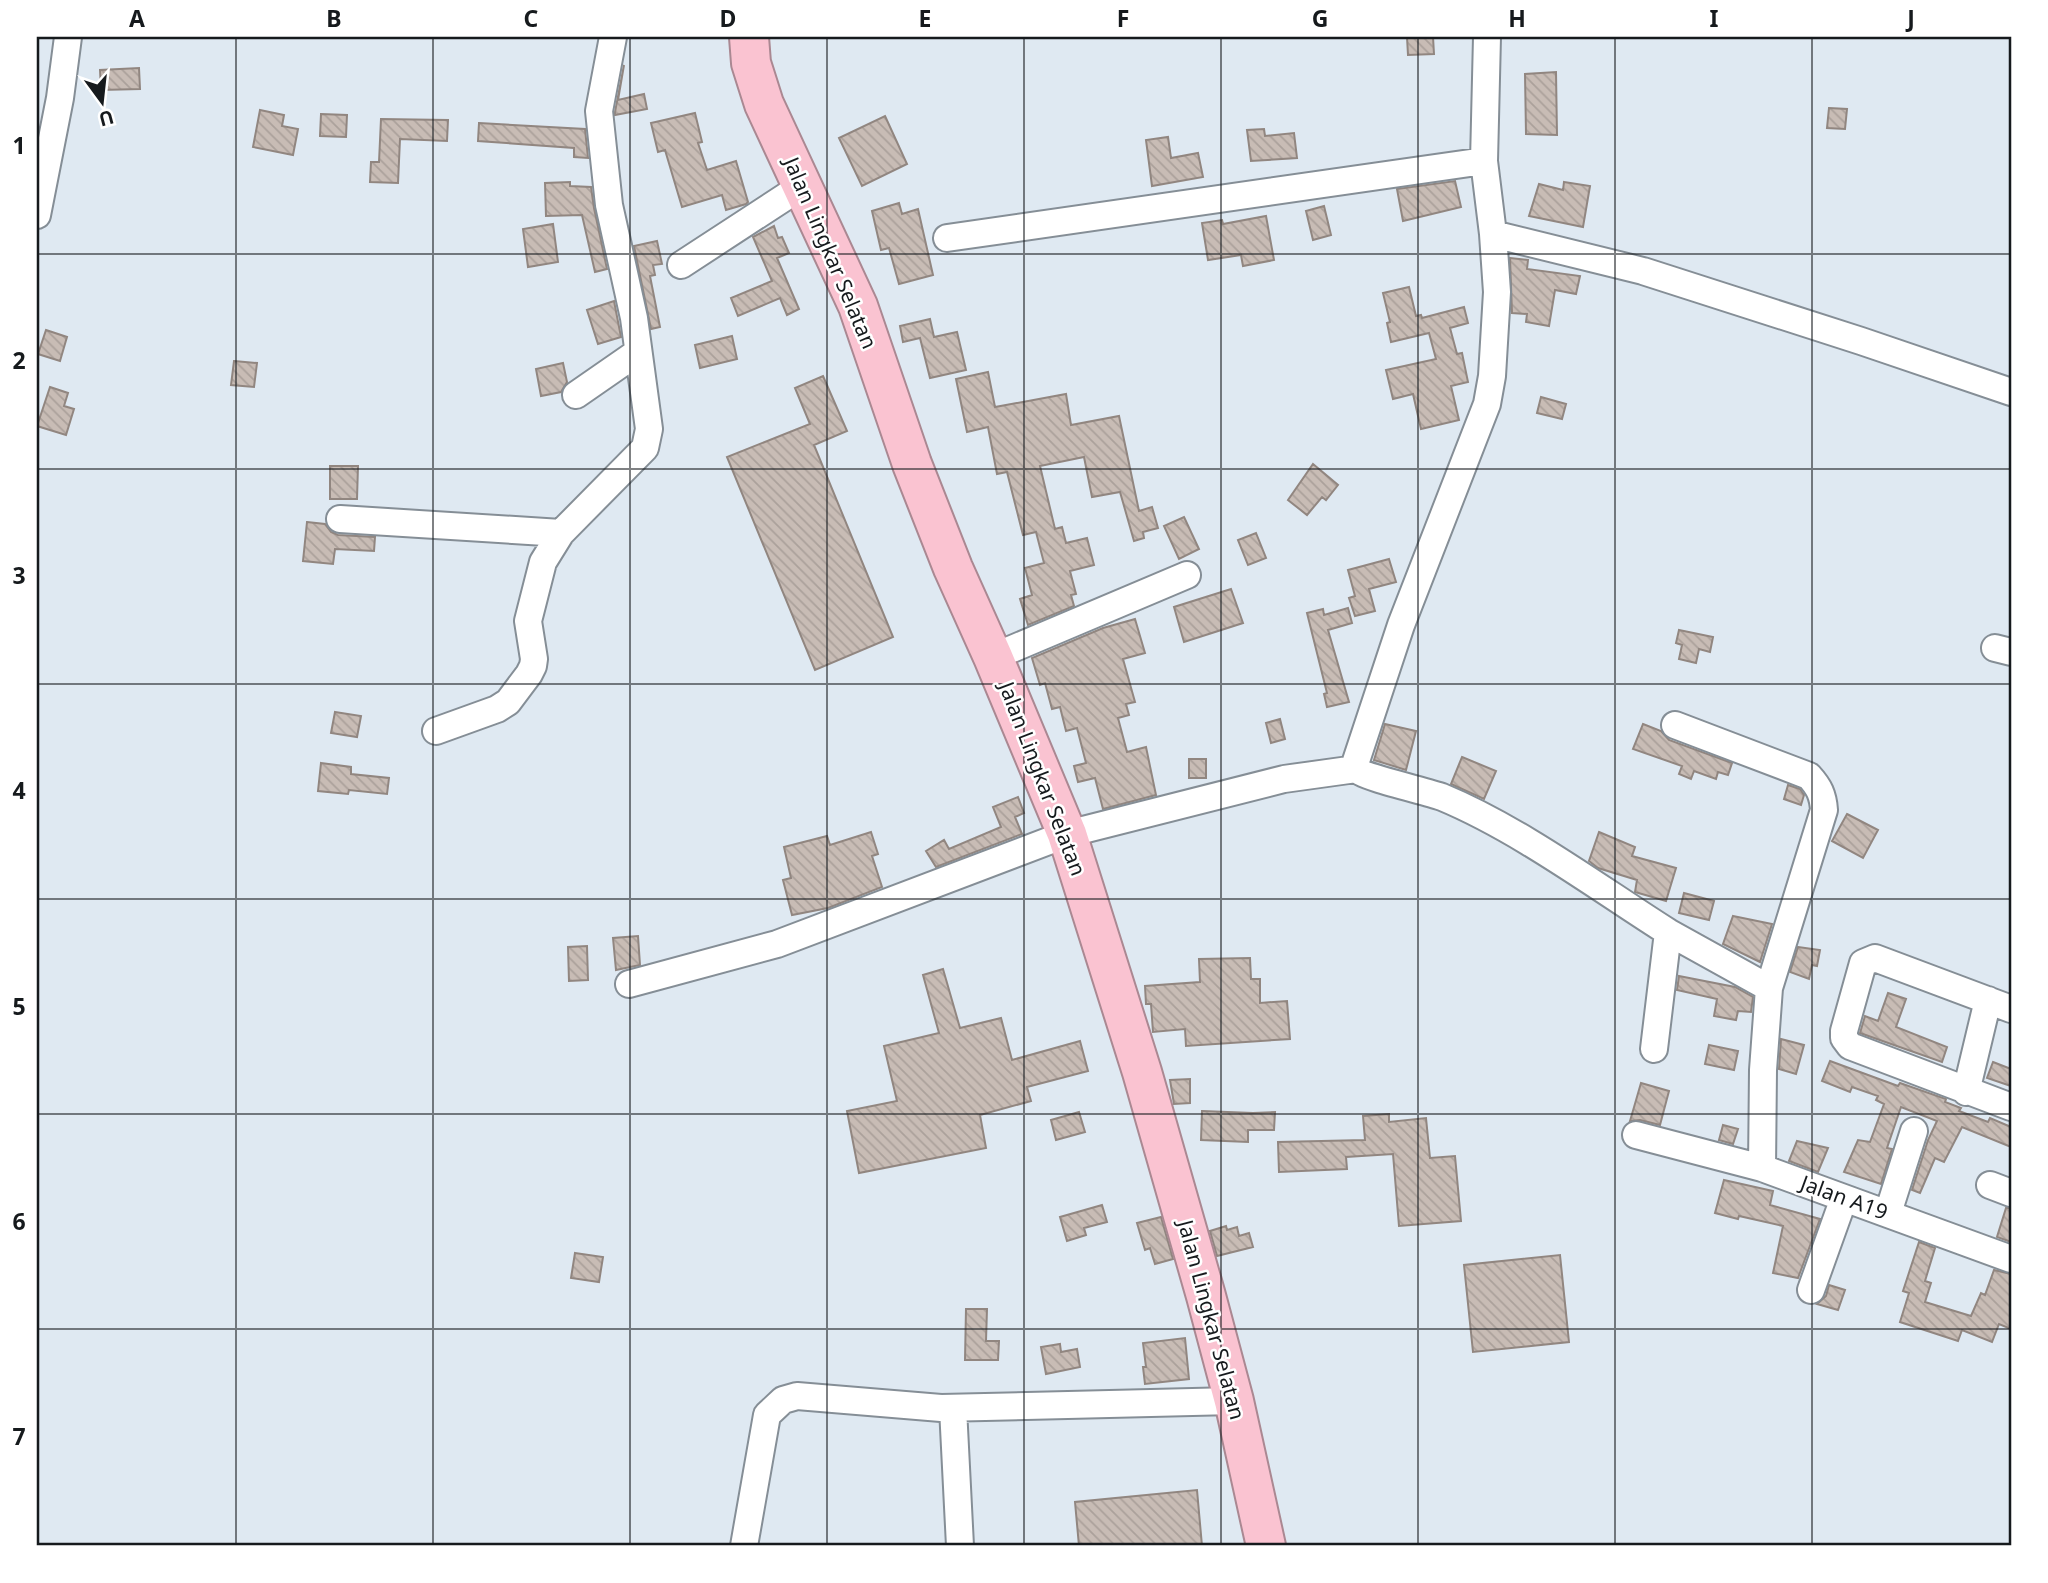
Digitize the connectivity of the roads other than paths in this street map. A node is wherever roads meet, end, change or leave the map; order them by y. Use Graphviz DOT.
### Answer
graph roads {
  1 [pos="68,37"];
  2 [pos="613,37"];
  3 [pos="749,37"];
  4 [pos="1487,37"];
  5 [pos="1484,161"];
  6 [pos="802,186"];
  7 [pos="37,215"];
  8 [pos="1493,234"];
  9 [pos="947,238"];
  10 [pos="681,265"];
  11 [pos="638,352"];
  12 [pos="2011,392"];
  13 [pos="576,395"];
  14 [pos="341,519"];
  15 [pos="561,533"];
  16 [pos="1187,575"];
  17 [pos="993,657"];
  18 [pos="1675,725"];
  19 [pos="436,732"];
  20 [pos="1356,769"];
  21 [pos="1068,834"];
  22 [pos="1668,932"];
  23 [pos="629,984"];
  24 [pos="1769,989"];
  25 [pos="2000,1005"];
  26 [pos="1654,1049"];
  27 [pos="1966,1092"];
  28 [pos="2011,1107"];
  29 [pos="1914,1131"];
  30 [pos="1636,1135"];
  31 [pos="1762,1168"];
  32 [pos="1844,1198"];
  33 [pos="1888,1213"];
  34 [pos="2011,1259"];
  35 [pos="1811,1290"];
  36 [pos="1234,1401"];
  37 [pos="953,1408"];
  38 [pos="744,1546"];
  39 [pos="960,1546"];
  40 [pos="1266,1546"];
  1 -- 7 [label="street"];
  2 -- 11 [label="street"];
  3 -- 6 [label="highway, Jalan Lingkar Selatan"];
  4 -- 5 [label="street"];
  5 -- 8 [label="street"];
  5 -- 9 [label="street"];
  6 -- 10 [label="street"];
  6 -- 17 [label="highway, Jalan Lingkar Selatan"];
  8 -- 12 [label="street"];
  8 -- 20 [label="street"];
  11 -- 13 [label="street"];
  11 -- 15 [label="street"];
  14 -- 15 [label="street"];
  15 -- 19 [label="street"];
  16 -- 17 [label="street"];
  17 -- 21 [label="highway, Jalan Lingkar Selatan"];
  18 -- 24 [label="street"];
  20 -- 21 [label="street"];
  20 -- 22 [label="street"];
  21 -- 23 [label="street"];
  21 -- 36 [label="highway, Jalan Lingkar Selatan"];
  22 -- 24 [label="street"];
  22 -- 26 [label="street"];
  24 -- 31 [label="street"];
  25 -- 27 [label="street"];
  25 -- 27 [label="street"];
  27 -- 28 [label="street"];
  29 -- 33 [label="street"];
  30 -- 31 [label="street, Jalan A19"];
  31 -- 32 [label="street, Jalan A19"];
  32 -- 33 [label="street, Jalan A19"];
  32 -- 35 [label="street"];
  33 -- 34 [label="street, Jalan A19"];
  36 -- 37 [label="street"];
  36 -- 40 [label="highway, Jalan Lingkar Selatan"];
  37 -- 38 [label="street"];
  37 -- 39 [label="street"];
}
